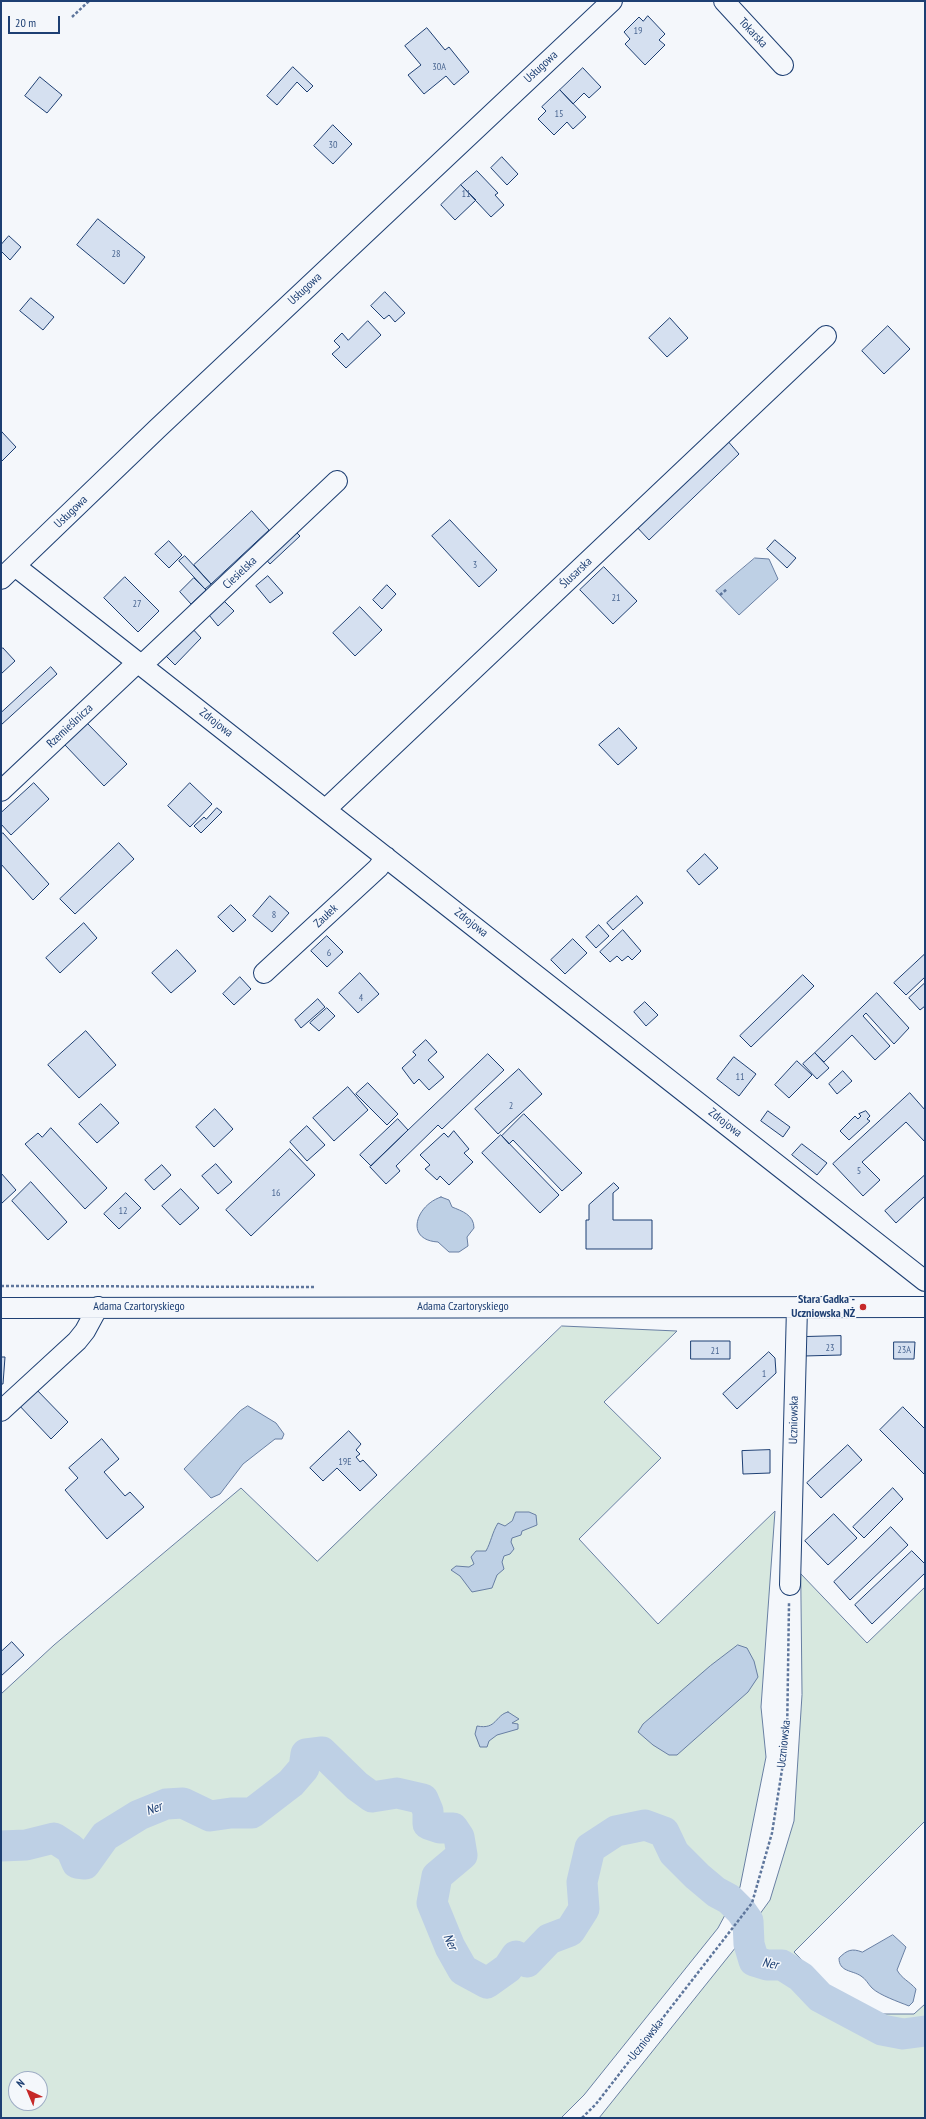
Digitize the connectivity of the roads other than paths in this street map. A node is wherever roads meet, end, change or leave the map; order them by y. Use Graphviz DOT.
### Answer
graph roads {
  1 [pos="612,1"];
  2 [pos="724,1"];
  3 [pos="783,65"];
  4 [pos="826,336"];
  5 [pos="337,481"];
  6 [pos="16,566"];
  7 [pos="1,579"];
  8 [pos="140,664"];
  9 [pos="1,791"];
  10 [pos="326,809"];
  11 [pos="386,857"];
  12 [pos="264,973"];
  13 [pos="925,1281"];
  14 [pos="797,1307"];
  15 [pos="925,1307"];
  16 [pos="1,1308"];
  17 [pos="98,1308"];
  18 [pos="1,1411"];
  19 [pos="790,1585"];
  1 -- 6 [label="street, Usługowa"];
  2 -- 3 [label="street, Tokarska"];
  4 -- 10 [label="street, Ślusarska"];
  5 -- 8 [label="street, Ciesielska"];
  6 -- 7 [label="street, Usługowa"];
  6 -- 8 [label="street, Zdrojowa"];
  8 -- 9 [label="street, Rzemieślnicza"];
  8 -- 10 [label="street, Zdrojowa"];
  10 -- 11 [label="street, Zdrojowa"];
  11 -- 12 [label="street, Zaułek"];
  11 -- 13 [label="street, Zdrojowa"];
  14 -- 15 [label="street, Adama Czartoryskiego"];
  14 -- 17 [label="street, Adama Czartoryskiego"];
  14 -- 19 [label="street, Uczniowska"];
  16 -- 17 [label="street, Adama Czartoryskiego"];
  17 -- 18 [label="street"];
}
